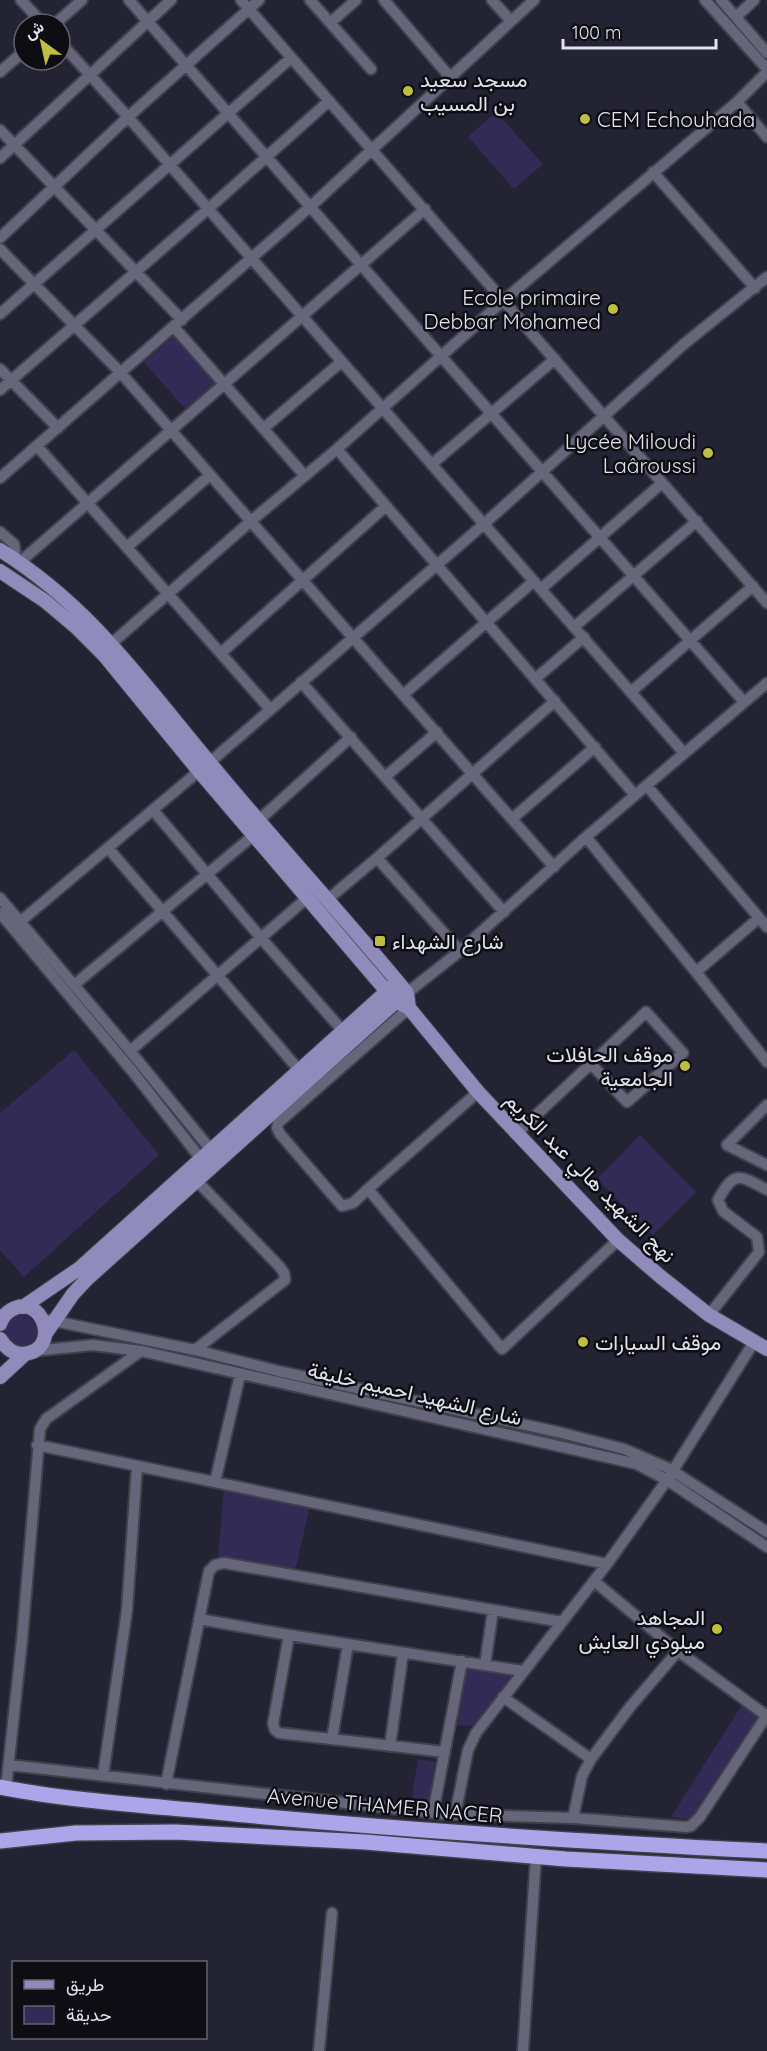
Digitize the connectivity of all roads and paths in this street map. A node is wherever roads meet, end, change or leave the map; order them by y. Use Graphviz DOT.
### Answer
graph roads {
  1 [pos="21,0"];
  2 [pos="82,0"];
  3 [pos="129,0"];
  4 [pos="171,0"];
  5 [pos="241,0"];
  6 [pos="259,0"];
  7 [pos="310,0"];
  8 [pos="356,0"];
  9 [pos="384,0"];
  10 [pos="492,0"];
  11 [pos="534,0"];
  12 [pos="705,0"];
  13 [pos="721,0"];
  14 [pos="754,0"];
  15 [pos="249,9"];
  16 [pos="32,12"];
  17 [pos="68,12"];
  18 [pos="737,16"];
  19 [pos="148,21"];
  20 [pos="511,21"];
  21 [pos="330,23"];
  22 [pos="767,53"];
  23 [pos="72,55"];
  24 [pos="291,58"];
  25 [pos="12,62"];
  26 [pos="187,65"];
  27 [pos="370,69"];
  28 [pos="767,70"];
  29 [pos="0,72"];
  30 [pos="90,74"];
  31 [pos="450,77"];
  32 [pos="329,101"];
  33 [pos="737,102"];
  34 [pos="229,114"];
  35 [pos="128,117"];
  36 [pos="0,130"];
  37 [pos="767,137"];
  38 [pos="14,145"];
  39 [pos="373,151"];
  40 [pos="266,157"];
  41 [pos="0,158"];
  42 [pos="169,165"];
  43 [pos="653,172"];
  44 [pos="53,187"];
  45 [pos="311,207"];
  46 [pos="207,209"];
  47 [pos="425,209"];
  48 [pos="96,229"];
  49 [pos="0,238"];
  50 [pos="0,249"];
  51 [pos="250,259"];
  52 [pos="361,265"];
  53 [pos="135,271"];
  54 [pos="767,277"];
  55 [pos="34,284"];
  56 [pos="755,288"];
  57 [pos="504,300"];
  58 [pos="0,314"];
  59 [pos="302,317"];
  60 [pos="178,323"];
  61 [pos="74,325"];
  62 [pos="440,357"];
  63 [pos="555,359"];
  64 [pos="341,362"];
  65 [pos="0,369"];
  66 [pos="120,372"];
  67 [pos="10,380"];
  68 [pos="225,384"];
  69 [pos="0,390"];
  70 [pos="383,409"];
  71 [pos="492,414"];
  72 [pos="603,416"];
  73 [pos="57,428"];
  74 [pos="264,428"];
  75 [pos="170,430"];
  76 [pos="37,446"];
  77 [pos="337,449"];
  78 [pos="432,464"];
  79 [pos="541,471"];
  80 [pos="210,475"];
  81 [pos="305,476"];
  82 [pos="0,478"];
  83 [pos="662,483"];
  84 [pos="87,502"];
  85 [pos="386,506"];
  86 [pos="251,521"];
  87 [pos="697,522"];
  88 [pos="484,524"];
  89 [pos="0,532"];
  90 [pos="599,537"];
  91 [pos="127,547"];
  92 [pos="0,550"];
  93 [pos="17,561"];
  94 [pos="437,564"];
  95 [pos="0,571"];
  96 [pos="634,576"];
  97 [pos="304,580"];
  98 [pos="538,585"];
  99 [pos="753,586"];
  100 [pos="169,595"];
  101 [pos="767,603"];
  102 [pos="485,622"];
  103 [pos="574,627"];
  104 [pos="354,636"];
  105 [pos="584,638"];
  106 [pos="691,641"];
  107 [pos="111,644"];
  108 [pos="220,653"];
  109 [pos="535,679"];
  110 [pos="301,682"];
  111 [pos="767,683"];
  112 [pos="632,692"];
  113 [pos="404,694"];
  114 [pos="555,701"];
  115 [pos="744,702"];
  116 [pos="270,709"];
  117 [pos="437,732"];
  118 [pos="351,737"];
  119 [pos="595,747"];
  120 [pos="684,753"];
  121 [pos="204,767"];
  122 [pos="473,774"];
  123 [pos="385,777"];
  124 [pos="646,786"];
  125 [pos="635,795"];
  126 [pos="153,810"];
  127 [pos="422,818"];
  128 [pos="513,818"];
  129 [pos="259,820"];
  130 [pos="254,835"];
  131 [pos="586,837"];
  132 [pos="108,848"];
  133 [pos="377,858"];
  134 [pos="554,867"];
  135 [pos="208,875"];
  136 [pos="0,898"];
  137 [pos="307,898"];
  138 [pos="327,900"];
  139 [pos="164,912"];
  140 [pos="504,912"];
  141 [pos="0,914"];
  142 [pos="759,918"];
  143 [pos="16,925"];
  144 [pos="767,927"];
  145 [pos="261,938"];
  146 [pos="460,951"];
  147 [pos="696,972"];
  148 [pos="219,975"];
  149 [pos="74,986"];
  150 [pos="397,991"];
  151 [pos="408,1008"];
  152 [pos="342,1030"];
  153 [pos="130,1051"];
  154 [pos="767,1062"];
  155 [pos="590,1063"];
  156 [pos="299,1070"];
  157 [pos="478,1092"];
  158 [pos="767,1105"];
  159 [pos="516,1134"];
  160 [pos="206,1154"];
  161 [pos="767,1165"];
  162 [pos="196,1180"];
  163 [pos="368,1189"];
  164 [pos="767,1190"];
  165 [pos="618,1240"];
  166 [pos="763,1255"];
  167 [pos="23,1307"];
  168 [pos="4,1312"];
  169 [pos="708,1315"];
  170 [pos="48,1319"];
  171 [pos="0,1324"];
  172 [pos="754,1341"];
  173 [pos="1,1343"];
  174 [pos="767,1349"];
  175 [pos="195,1350"];
  176 [pos="141,1351"];
  177 [pos="29,1353"];
  178 [pos="240,1375"];
  179 [pos="0,1377"];
  180 [pos="37,1445"];
  181 [pos="137,1466"];
  182 [pos="670,1475"];
  183 [pos="215,1482"];
  184 [pos="767,1532"];
  185 [pos="767,1547"];
  186 [pos="607,1564"];
  187 [pos="594,1581"];
  188 [pos="493,1610"];
  189 [pos="199,1618"];
  190 [pos="562,1622"];
  191 [pos="290,1635"];
  192 [pos="348,1644"];
  193 [pos="678,1651"];
  194 [pos="403,1653"];
  195 [pos="462,1661"];
  196 [pos="485,1665"];
  197 [pos="523,1671"];
  198 [pos="503,1697"];
  199 [pos="767,1715"];
  200 [pos="332,1739"];
  201 [pos="390,1746"];
  202 [pos="445,1752"];
  203 [pos="591,1759"];
  204 [pos="9,1765"];
  205 [pos="103,1776"];
  206 [pos="166,1784"];
  207 [pos="3,1787"];
  208 [pos="434,1813"];
  209 [pos="455,1815"];
  210 [pos="573,1818"];
  211 [pos="0,1841"];
  212 [pos="767,1851"];
  213 [pos="536,1856"];
  214 [pos="767,1870"];
  215 [pos="332,1913"];
  216 [pos="319,2051"];
  217 [pos="524,2051"];
  1 -- 16 [label="street"];
  2 -- 17 [label="street"];
  3 -- 19 [label="street"];
  4 -- 19 [label="street"];
  5 -- 15 [label="street"];
  6 -- 15 [label="street"];
  7 -- 21 [label="street"];
  8 -- 21 [label="street"];
  9 -- 31 [label="street"];
  10 -- 20 [label="street"];
  11 -- 20 [label="street"];
  12 -- 28 [label="street"];
  13 -- 18 [label="street"];
  14 -- 18 [label="street"];
  15 -- 24 [label="street"];
  15 -- 26 [label="street"];
  18 -- 22 [label="street"];
  19 -- 26 [label="street"];
  19 -- 30 [label="street"];
  20 -- 31 [label="street"];
  21 -- 27 [label="street"];
  23 -- 30 [label="street"];
  24 -- 32 [label="street"];
  24 -- 34 [label="street"];
  25 -- 29 [label="street"];
  26 -- 34 [label="street"];
  26 -- 35 [label="street"];
  28 -- 33 [label="street"];
  30 -- 35 [label="street"];
  30 -- 38 [label="street"];
  31 -- 39 [label="street"];
  32 -- 39 [label="street"];
  32 -- 40 [label="street"];
  33 -- 37 [label="street"];
  33 -- 43 [label="street"];
  34 -- 40 [label="street"];
  34 -- 42 [label="street"];
  35 -- 42 [label="street"];
  35 -- 44 [label="street"];
  36 -- 38 [label="street"];
  38 -- 41 [label="street"];
  38 -- 44 [label="street"];
  39 -- 45 [label="street"];
  39 -- 47 [label="street"];
  40 -- 45 [label="street"];
  40 -- 46 [label="street"];
  42 -- 46 [label="street"];
  42 -- 48 [label="street"];
  43 -- 56 [label="street"];
  43 -- 57 [label="street"];
  44 -- 48 [label="street"];
  44 -- 49 [label="street"];
  45 -- 51 [label="street"];
  45 -- 52 [label="street"];
  46 -- 51 [label="street"];
  46 -- 53 [label="street"];
  47 -- 52 [label="street"];
  47 -- 57 [label="street"];
  48 -- 53 [label="street"];
  48 -- 55 [label="street"];
  50 -- 55 [label="street"];
  51 -- 59 [label="street"];
  51 -- 60 [label="street"];
  52 -- 59 [label="street"];
  52 -- 62 [label="street"];
  53 -- 60 [label="street"];
  53 -- 61 [label="street"];
  54 -- 56 [label="street"];
  55 -- 58 [label="street"];
  55 -- 61 [label="street"];
  56 -- 72 [label="street"];
  57 -- 62 [label="street"];
  57 -- 63 [label="street"];
  59 -- 64 [label="street"];
  59 -- 68 [label="street"];
  60 -- 66 [label="street"];
  60 -- 68 [label="street"];
  61 -- 66 [label="street"];
  61 -- 67 [label="street"];
  62 -- 70 [label="street"];
  62 -- 71 [label="street"];
  63 -- 71 [label="street"];
  63 -- 72 [label="street"];
  64 -- 70 [label="street"];
  64 -- 74 [label="street"];
  65 -- 67 [label="street"];
  66 -- 73 [label="street"];
  66 -- 75 [label="street"];
  67 -- 69 [label="street"];
  67 -- 73 [label="street"];
  68 -- 74 [label="street"];
  68 -- 75 [label="street"];
  70 -- 77 [label="street"];
  70 -- 78 [label="street"];
  71 -- 78 [label="street"];
  71 -- 79 [label="street"];
  72 -- 79 [label="street"];
  72 -- 83 [label="street"];
  73 -- 76 [label="street"];
  74 -- 81 [label="street"];
  75 -- 80 [label="street"];
  75 -- 84 [label="street"];
  76 -- 82 [label="street"];
  76 -- 84 [label="street"];
  77 -- 81 [label="street"];
  77 -- 85 [label="street"];
  78 -- 88 [label="street"];
  79 -- 88 [label="street"];
  79 -- 90 [label="street"];
  80 -- 86 [label="street"];
  80 -- 91 [label="street"];
  81 -- 86 [label="street"];
  83 -- 87 [label="street"];
  83 -- 90 [label="street"];
  84 -- 91 [label="street"];
  84 -- 93 [label="street"];
  85 -- 94 [label="street"];
  85 -- 97 [label="street"];
  86 -- 97 [label="street"];
  86 -- 100 [label="street"];
  87 -- 96 [label="street"];
  87 -- 99 [label="street"];
  88 -- 94 [label="street"];
  88 -- 98 [label="street"];
  89 -- 93 [label="street"];
  90 -- 96 [label="street"];
  90 -- 98 [label="street"];
  91 -- 100 [label="street"];
  92 -- 93 [label="main road"];
  93 -- 107 [label="main road"];
  94 -- 102 [label="street"];
  94 -- 104 [label="street"];
  95 -- 121 [label="main road"];
  96 -- 103 [label="street"];
  96 -- 106 [label="street"];
  97 -- 104 [label="street"];
  97 -- 108 [label="street"];
  98 -- 102 [label="street"];
  98 -- 103 [label="street"];
  99 -- 101 [label="street"];
  99 -- 106 [label="street"];
  100 -- 107 [label="street"];
  100 -- 108 [label="street"];
  102 -- 109 [label="street"];
  102 -- 113 [label="street"];
  103 -- 105 [label="street"];
  104 -- 110 [label="street"];
  104 -- 113 [label="street"];
  105 -- 109 [label="street"];
  105 -- 112 [label="street"];
  106 -- 112 [label="street"];
  106 -- 115 [label="street"];
  107 -- 121 [label="main road"];
  108 -- 116 [label="street"];
  109 -- 114 [label="street"];
  110 -- 116 [label="street"];
  110 -- 118 [label="street"];
  111 -- 115 [label="street"];
  112 -- 120 [label="street"];
  113 -- 117 [label="street"];
  114 -- 119 [label="street"];
  114 -- 122 [label="street"];
  115 -- 120 [label="street"];
  116 -- 121 [label="street"];
  117 -- 122 [label="street"];
  117 -- 123 [label="street"];
  118 -- 123 [label="street"];
  118 -- 129 [label="street"];
  119 -- 125 [label="street"];
  119 -- 128 [label="street"];
  120 -- 124 [label="street"];
  121 -- 126 [label="street"];
  121 -- 129 [label="main road"];
  121 -- 130 [label="main road"];
  122 -- 127 [label="street"];
  122 -- 128 [label="street"];
  123 -- 127 [label="street"];
  124 -- 125 [label="street"];
  124 -- 142 [label="street"];
  125 -- 131 [label="street"];
  126 -- 132 [label="street"];
  126 -- 135 [label="street"];
  127 -- 133 [label="street"];
  127 -- 140 [label="street"];
  128 -- 134 [label="street"];
  129 -- 138 [label="main road"];
  130 -- 135 [label="street"];
  130 -- 137 [label="main road"];
  131 -- 134 [label="street"];
  131 -- 147 [label="street"];
  132 -- 139 [label="street"];
  132 -- 143 [label="street"];
  133 -- 138 [label="street"];
  133 -- 146 [label="street"];
  134 -- 140 [label="street"];
  135 -- 139 [label="street"];
  135 -- 145 [label="street"];
  136 -- 143 [label="street"];
  137 -- 145 [label="street"];
  137 -- 150 [label="main road"];
  138 -- 150 [label="main road"];
  139 -- 148 [label="street"];
  139 -- 149 [label="street"];
  140 -- 146 [label="street"];
  141 -- 143 [label="street"];
  142 -- 144 [label="street"];
  142 -- 147 [label="street"];
  143 -- 149 [label="street"];
  143 -- 160 [label="street"];
  145 -- 148 [label="street"];
  145 -- 152 [label="street"];
  146 -- 150 [label="street"];
  147 -- 154 [label="street"];
  148 -- 153 [label="street"];
  148 -- 156 [label="street"];
  149 -- 153 [label="street"];
  150 -- 151 [label="main road"];
  150 -- 152 [label="main road"];
  150 -- 162 [label="main road"];
  151 -- 157 [label="main road, نهج الشهيد هالي عبد الكريم"];
  151 -- 163 [label="street"];
  152 -- 156 [label="main road"];
  153 -- 160 [label="street"];
  155 -- 155 [label="street"];
  155 -- 159 [label="street"];
  156 -- 160 [label="main road"];
  157 -- 159 [label="main road, نهج الشهيد هالي عبد الكريم"];
  157 -- 163 [label="street"];
  158 -- 161 [label="street"];
  159 -- 165 [label="main road, نهج الشهيد هالي عبد الكريم"];
  160 -- 167 [label="main road"];
  162 -- 170 [label="main road"];
  162 -- 175 [label="street"];
  163 -- 165 [label="street"];
  164 -- 166 [label="street"];
  165 -- 169 [label="main road, نهج الشهيد هالي عبد الكريم"];
  166 -- 169 [label="street"];
  167 -- 168 [label="main road"];
  167 -- 170 [label="main road"];
  168 -- 171 [label="main road"];
  169 -- 172 [label="main road, نهج الشهيد هالي عبد الكريم"];
  170 -- 175 [label="street, شارع الشهيد احميم خليفة"];
  170 -- 177 [label="main road"];
  172 -- 174 [label="main road, نهج الشهيد هالي عبد الكريم"];
  172 -- 182 [label="street"];
  173 -- 177 [label="main road"];
  175 -- 182 [label="street, شارع الشهيد احميم خليفة"];
  176 -- 177 [label="street, شارع الشهيد احميم خليفة"];
  176 -- 178 [label="street, شارع الشهيد احميم خليفة"];
  176 -- 180 [label="street"];
  177 -- 179 [label="main road"];
  178 -- 182 [label="street, شارع الشهيد احميم خليفة"];
  178 -- 183 [label="street"];
  180 -- 181 [label="street"];
  180 -- 204 [label="street"];
  181 -- 183 [label="street"];
  181 -- 205 [label="street"];
  182 -- 184 [label="street, شارع الشهيد احميم خليفة"];
  182 -- 185 [label="street, شارع الشهيد احميم خليفة"];
  182 -- 186 [label="street"];
  183 -- 186 [label="street"];
  186 -- 187 [label="street"];
  187 -- 190 [label="street"];
  187 -- 193 [label="street"];
  188 -- 189 [label="street"];
  188 -- 190 [label="street"];
  188 -- 196 [label="street"];
  189 -- 191 [label="street"];
  189 -- 206 [label="street"];
  190 -- 197 [label="street"];
  191 -- 192 [label="street"];
  191 -- 200 [label="street"];
  192 -- 194 [label="street"];
  192 -- 200 [label="street"];
  193 -- 199 [label="street"];
  193 -- 203 [label="street"];
  194 -- 195 [label="street"];
  194 -- 201 [label="street"];
  195 -- 196 [label="street"];
  195 -- 202 [label="street"];
  196 -- 197 [label="street"];
  197 -- 198 [label="street"];
  198 -- 203 [label="street"];
  198 -- 209 [label="street"];
  199 -- 210 [label="street"];
  200 -- 201 [label="street"];
  201 -- 202 [label="street"];
  202 -- 208 [label="street"];
  203 -- 210 [label="street"];
  204 -- 205 [label="street"];
  204 -- 207 [label="street"];
  205 -- 206 [label="street"];
  206 -- 208 [label="street"];
  207 -- 212 [label="highway, Avenue THAMER NACER"];
  208 -- 209 [label="street"];
  209 -- 210 [label="street"];
  211 -- 213 [label="highway, Avenue THAMER NACER"];
  213 -- 214 [label="highway, Avenue THAMER NACER"];
  213 -- 217 [label="street"];
  215 -- 216 [label="street"];
}
